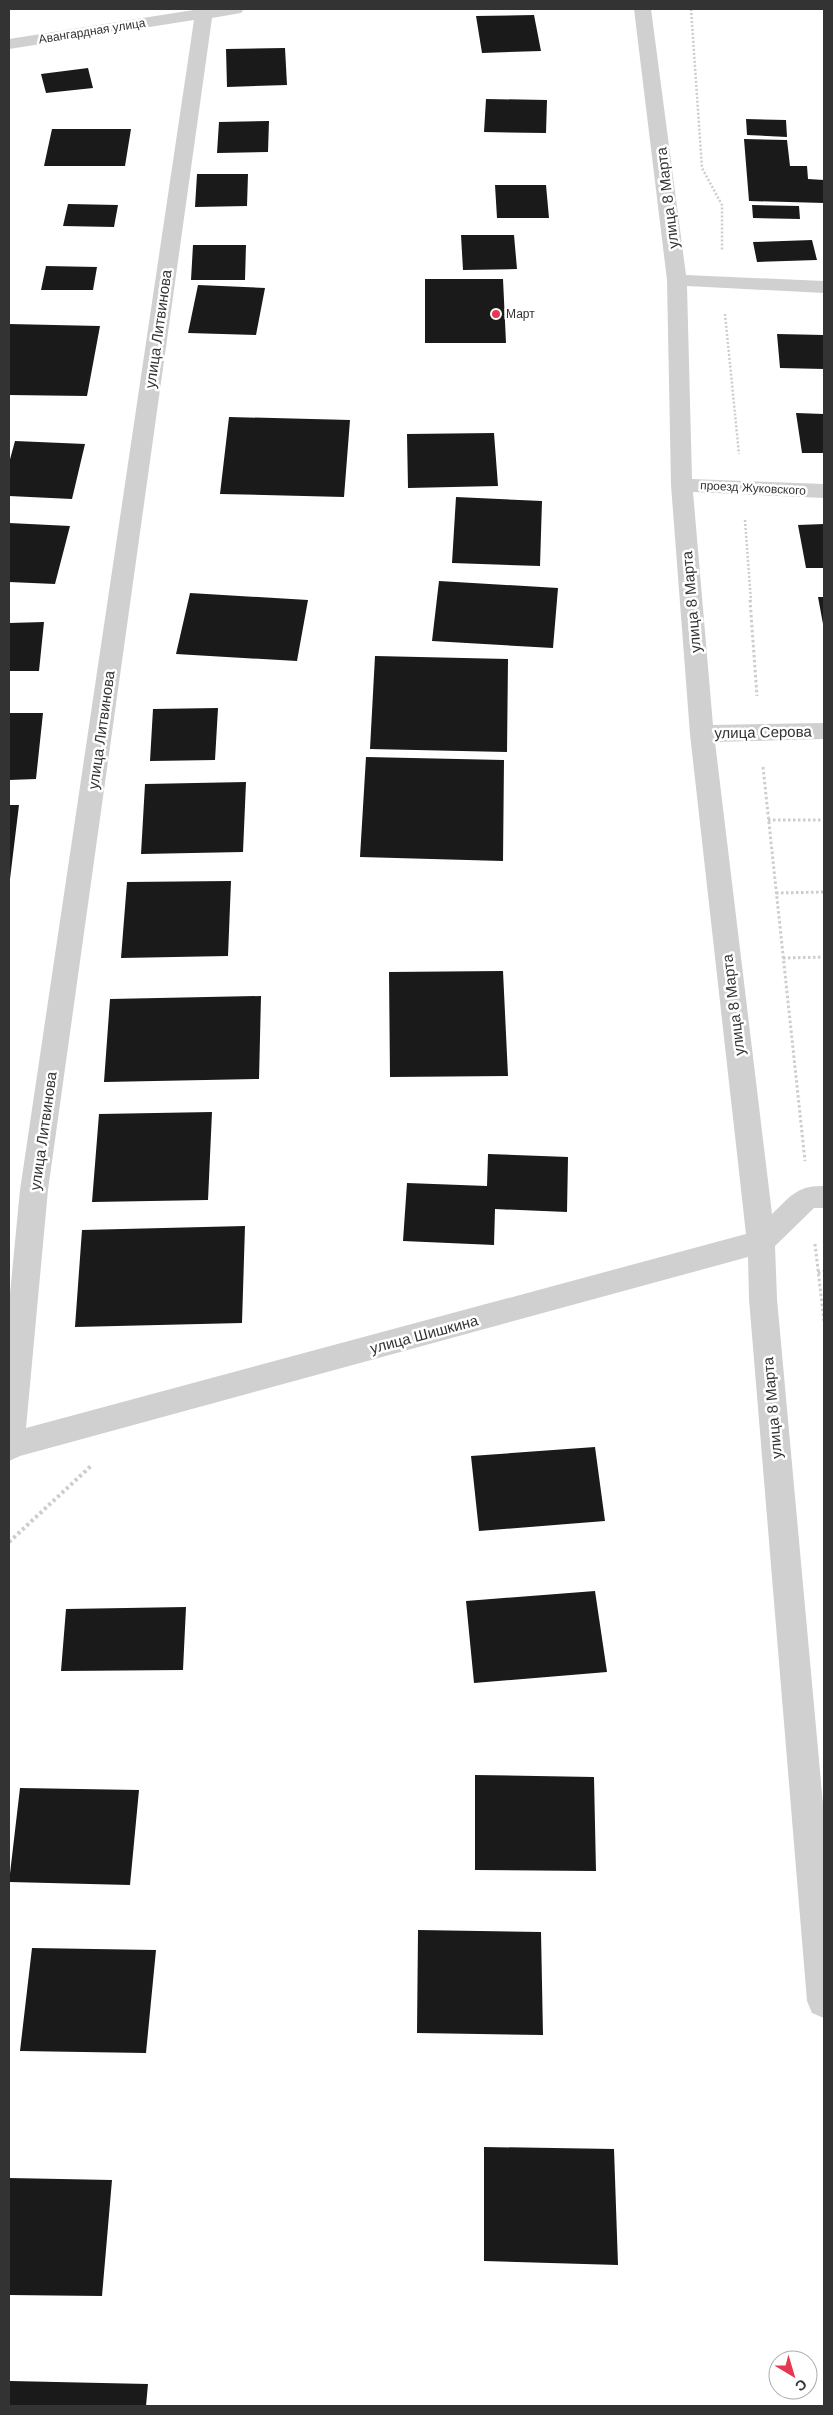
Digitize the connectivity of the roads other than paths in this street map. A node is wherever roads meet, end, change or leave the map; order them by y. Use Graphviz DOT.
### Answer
graph roads {
  1 [pos="236,9"];
  2 [pos="644,9"];
  3 [pos="204,13"];
  4 [pos="9,44"];
  5 [pos="677,280"];
  6 [pos="824,287"];
  7 [pos="682,485"];
  8 [pos="824,491"];
  9 [pos="824,731"];
  10 [pos="702,734"];
  11 [pos="816,1197"];
  12 [pos="761,1242"];
  13 [pos="9,1447"];
  14 [pos="824,2001"];
  1 -- 3 [label="street, Авангардная улица"];
  2 -- 5 [label="street, улица 8 Марта"];
  3 -- 4 [label="street, Авангардная улица"];
  3 -- 13 [label="street, улица Литвинова"];
  5 -- 6 [label="street"];
  5 -- 7 [label="street, улица 8 Марта"];
  7 -- 8 [label="street, проезд Жуковского"];
  7 -- 10 [label="street, улица 8 Марта"];
  9 -- 10 [label="street, улица Серова"];
  10 -- 12 [label="street, улица 8 Марта"];
  11 -- 12 [label="street, улица Шишкина"];
  12 -- 13 [label="street, улица Шишкина"];
  12 -- 14 [label="street, улица 8 Марта"];
}
